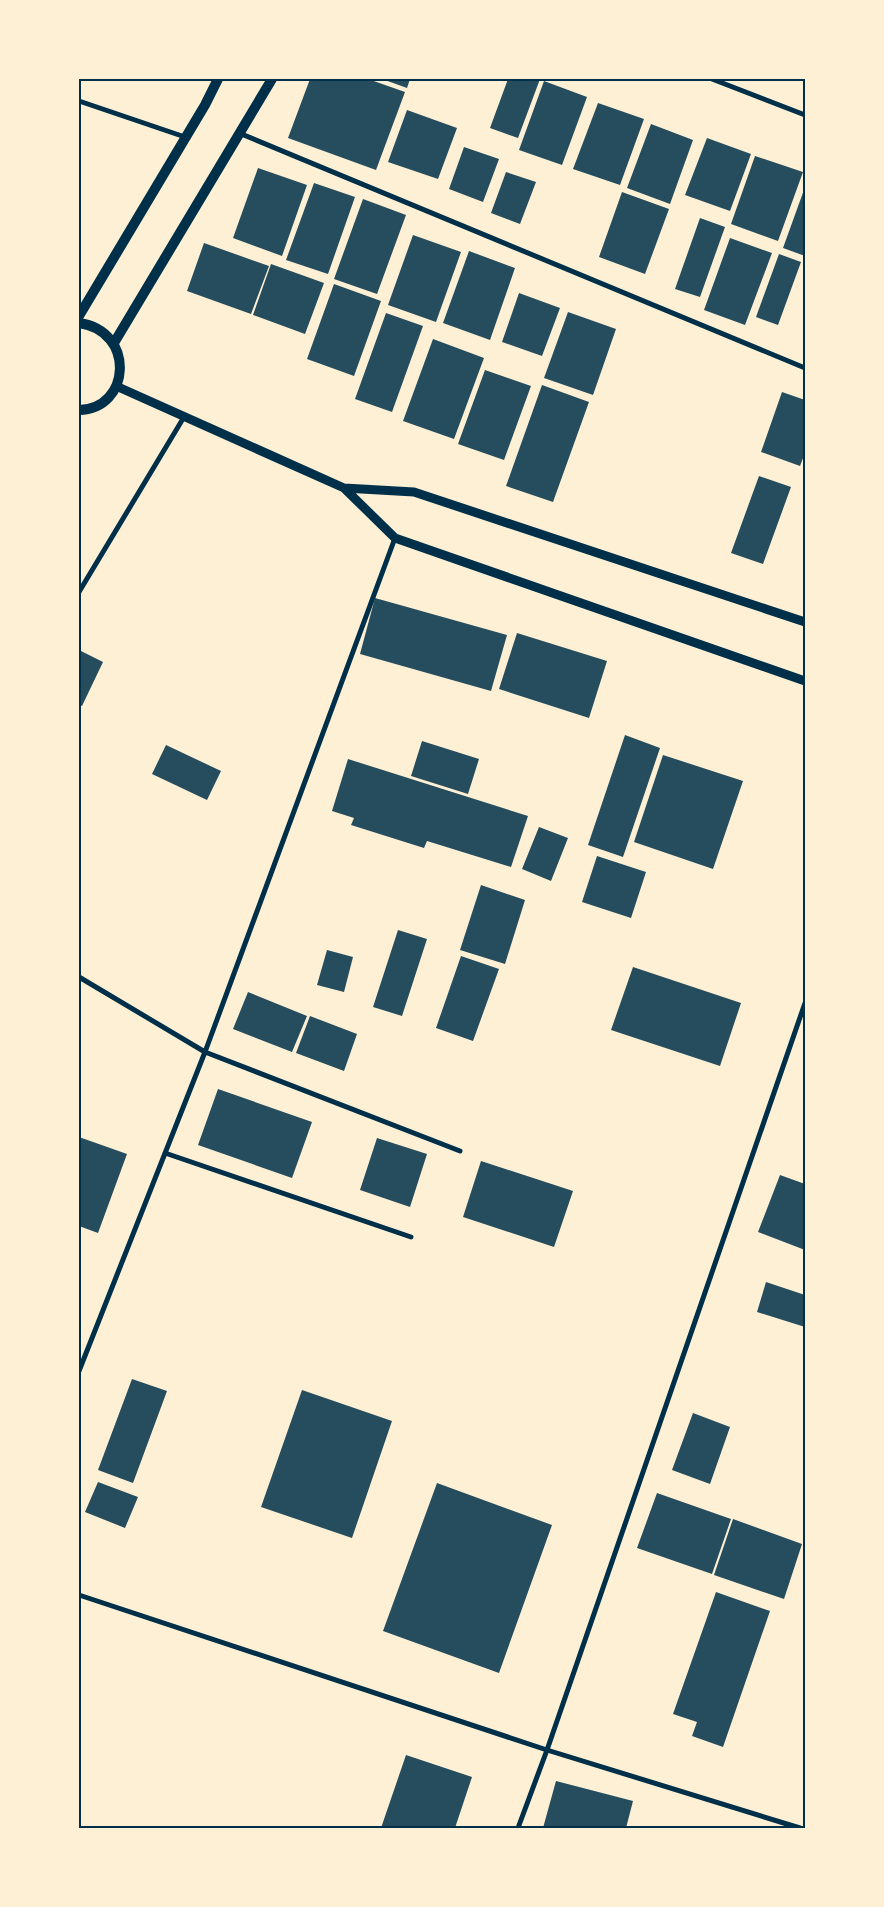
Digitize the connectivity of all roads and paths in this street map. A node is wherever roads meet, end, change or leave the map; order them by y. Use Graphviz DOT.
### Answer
graph roads {
  1 [pos="218,79"];
  2 [pos="272,79"];
  3 [pos="712,79"];
  4 [pos="79,102"];
  5 [pos="805,114"];
  6 [pos="239,133"];
  7 [pos="184,137"];
  8 [pos="79,316"];
  9 [pos="79,323"];
  10 [pos="114,343"];
  11 [pos="805,368"];
  12 [pos="116,386"];
  13 [pos="79,410"];
  14 [pos="184,417"];
  15 [pos="344,488"];
  16 [pos="395,538"];
  17 [pos="79,592"];
  18 [pos="805,622"];
  19 [pos="805,681"];
  20 [pos="79,977"];
  21 [pos="805,1003"];
  22 [pos="205,1052"];
  23 [pos="460,1151"];
  24 [pos="165,1154"];
  25 [pos="411,1237"];
  26 [pos="79,1372"];
  27 [pos="79,1595"];
  28 [pos="547,1750"];
  29 [pos="518,1828"];
  30 [pos="800,1828"];
  1 -- 7 [label="main road"];
  2 -- 6 [label="main road"];
  3 -- 5 [label="street"];
  4 -- 7 [label="street"];
  6 -- 10 [label="main road"];
  6 -- 11 [label="street"];
  7 -- 8 [label="main road"];
  9 -- 10 [label="main road"];
  10 -- 12 [label="main road"];
  12 -- 13 [label="main road"];
  12 -- 14 [label="street"];
  14 -- 15 [label="street"];
  14 -- 17 [label="street"];
  15 -- 16 [label="street"];
  15 -- 18 [label="street"];
  16 -- 19 [label="street"];
  16 -- 22 [label="street"];
  20 -- 22 [label="street"];
  21 -- 28 [label="street"];
  22 -- 23 [label="street"];
  22 -- 24 [label="street"];
  24 -- 25 [label="street"];
  24 -- 26 [label="street"];
  27 -- 28 [label="street"];
  28 -- 29 [label="street"];
  28 -- 30 [label="street"];
}
